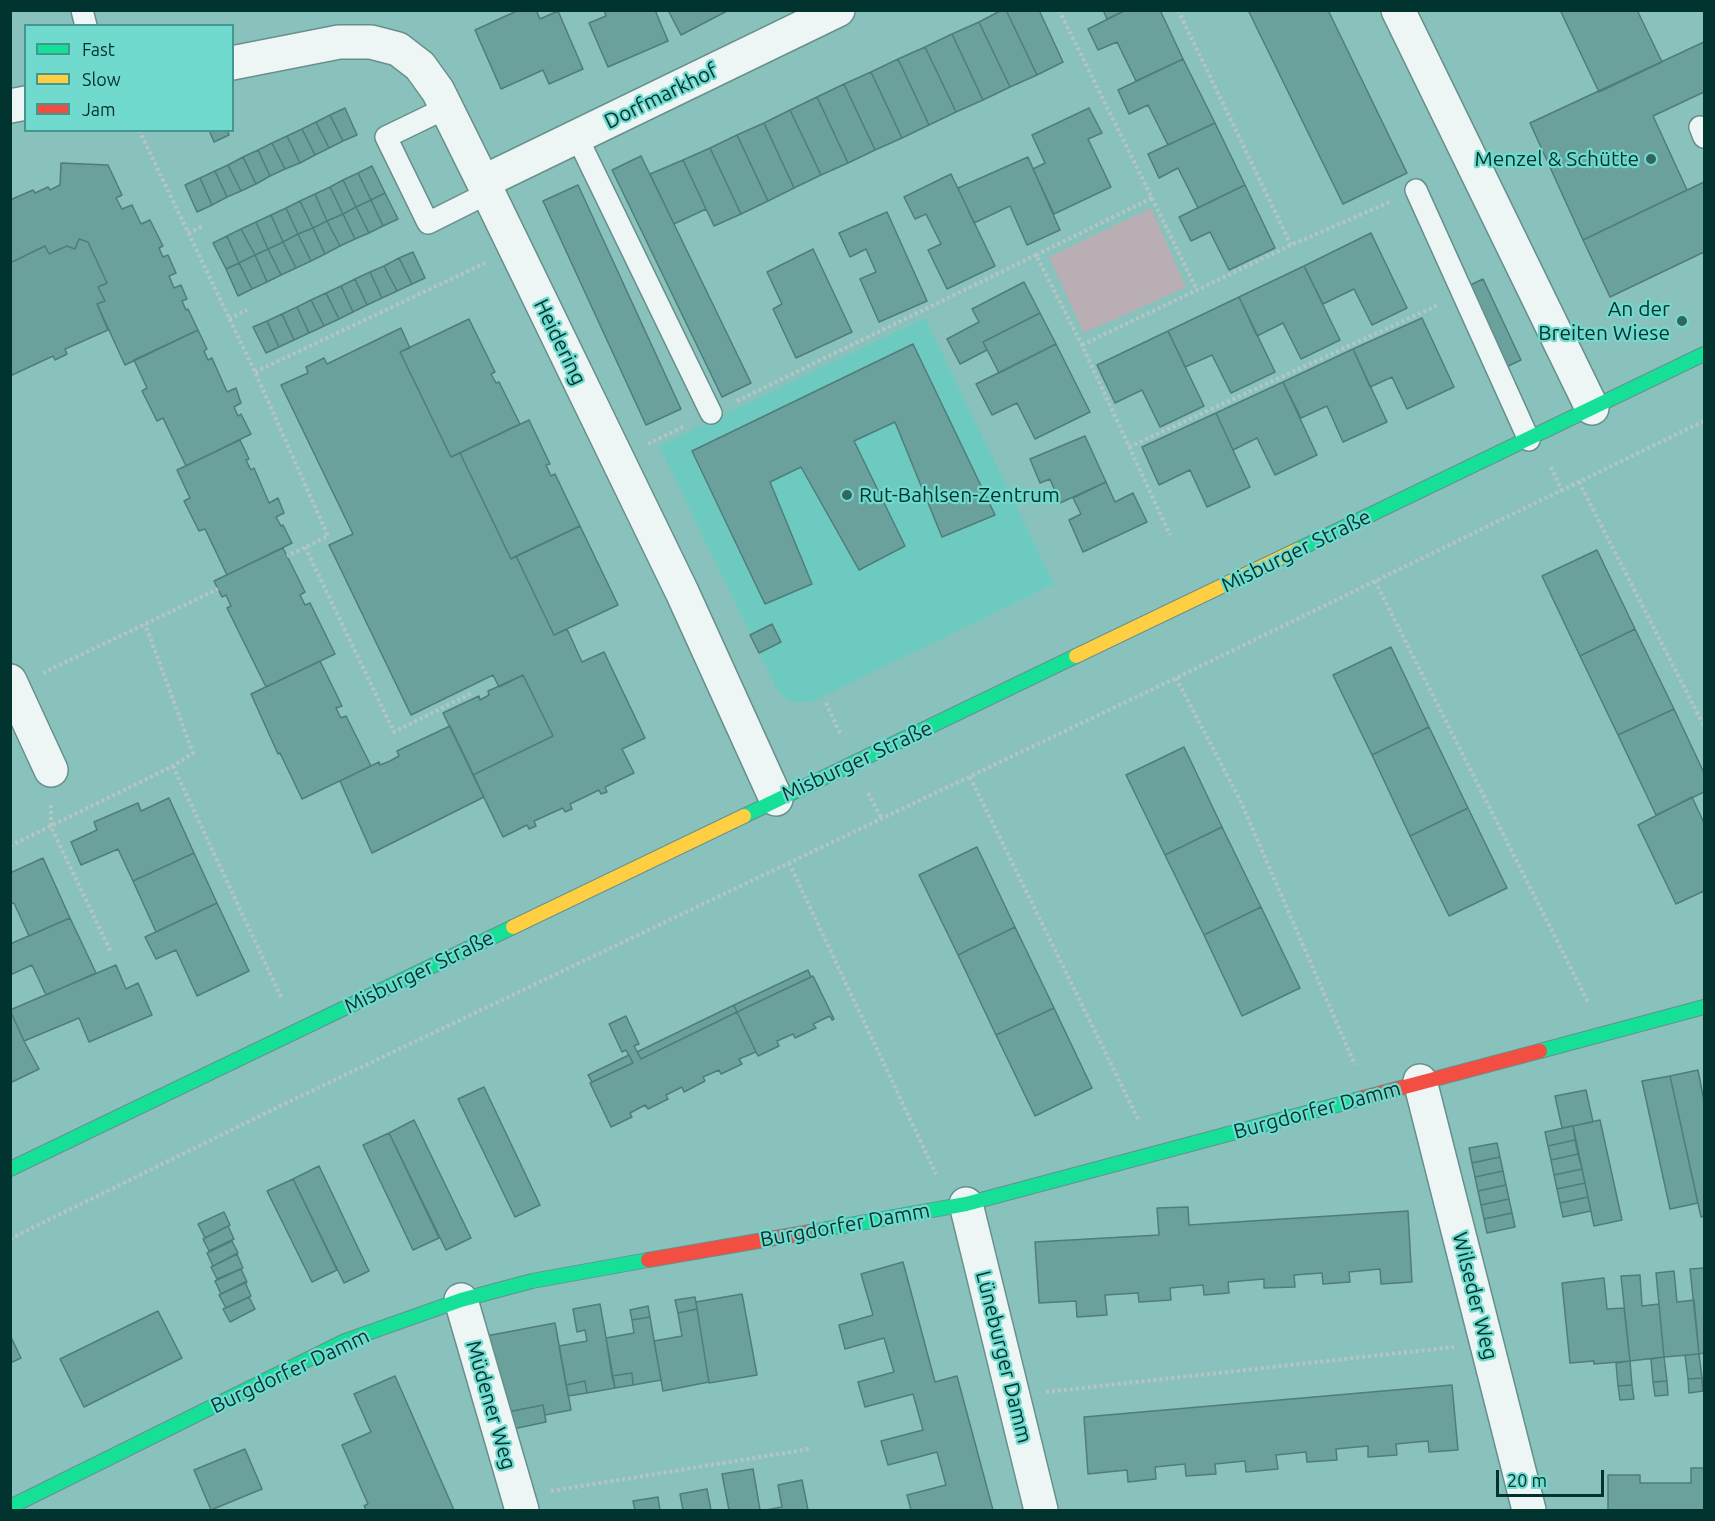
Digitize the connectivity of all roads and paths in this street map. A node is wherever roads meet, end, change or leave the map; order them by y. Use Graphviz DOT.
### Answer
graph roads {
  1 [pos="838,10"];
  2 [pos="1059,10"];
  3 [pos="1178,10"];
  4 [pos="1398,10"];
  5 [pos="234,63"];
  6 [pos="446,108"];
  7 [pos="140,132"];
  8 [pos="577,137"];
  9 [pos="486,188"];
  10 [pos="1416,190"];
  11 [pos="1152,198"];
  12 [pos="203,225"];
  13 [pos="188,233"];
  14 [pos="1291,245"];
  15 [pos="515,249"];
  16 [pos="1036,255"];
  17 [pos="1197,290"];
  18 [pos="1463,294"];
  19 [pos="247,310"];
  20 [pos="229,320"];
  21 [pos="1082,345"];
  22 [pos="1704,354"];
  23 [pos="255,372"];
  24 [pos="1592,408"];
  25 [pos="711,413"];
  26 [pos="1704,421"];
  27 [pos="1529,440"];
  28 [pos="1129,447"];
  29 [pos="617,459"];
  30 [pos="1579,482"];
  31 [pos="1170,535"];
  32 [pos="305,547"];
  33 [pos="287,556"];
  34 [pos="1375,581"];
  35 [pos="218,589"];
  36 [pos="146,624"];
  37 [pos="1176,678"];
  38 [pos="12,684"];
  39 [pos="472,693"];
  40 [pos="825,704"];
  41 [pos="1704,726"];
  42 [pos="842,738"];
  43 [pos="173,766"];
  44 [pos="51,770"];
  45 [pos="970,777"];
  46 [pos="865,787"];
  47 [pos="776,799"];
  48 [pos="882,819"];
  49 [pos="51,827"];
  50 [pos="10,846"];
  51 [pos="789,863"];
  52 [pos="111,952"];
  53 [pos="282,1000"];
  54 [pos="1704,1006"];
  55 [pos="1604,1034"];
  56 [pos="1420,1082"];
  57 [pos="1368,1096"];
  58 [pos="1155,1154"];
  59 [pos="10,1169"];
  60 [pos="966,1203"];
  61 [pos="10,1239"];
  62 [pos="461,1300"];
  63 [pos="1486,1344"];
  64 [pos="1013,1396"];
  65 [pos="809,1449"];
  66 [pos="520,1503"];
  67 [pos="14,1507"];
  68 [pos="1041,1510"];
  69 [pos="1529,1510"];
  1 -- 8 [label="street, Dorfmarkhof"];
  2 -- 11 [label="path"];
  3 -- 14 [label="path"];
  4 -- 24 [label="street"];
  5 -- 6 [label="street, Heidering"];
  6 -- 9 [label="street, Heidering"];
  6 -- 9 [label="lane"];
  7 -- 13 [label="path"];
  8 -- 9 [label="street, Dorfmarkhof"];
  8 -- 25 [label="lane"];
  9 -- 15 [label="street, Heidering"];
  10 -- 14 [label="path"];
  10 -- 18 [label="lane"];
  11 -- 16 [label="path"];
  11 -- 17 [label="path"];
  12 -- 13 [label="path"];
  13 -- 20 [label="path"];
  14 -- 17 [label="path"];
  15 -- 23 [label="path"];
  15 -- 29 [label="street, Heidering"];
  16 -- 21 [label="path"];
  16 -- 25 [label="path"];
  17 -- 21 [label="path"];
  18 -- 27 [label="lane"];
  18 -- 28 [label="path"];
  19 -- 20 [label="path"];
  20 -- 23 [label="path"];
  21 -- 28 [label="path"];
  22 -- 24 [label="street, Misburger Straße"];
  23 -- 32 [label="path"];
  24 -- 27 [label="street, Misburger Straße"];
  25 -- 29 [label="path"];
  26 -- 30 [label="path"];
  27 -- 47 [label="street, Misburger Straße"];
  28 -- 31 [label="path"];
  29 -- 47 [label="street, Heidering"];
  30 -- 34 [label="path"];
  30 -- 41 [label="path"];
  32 -- 33 [label="path"];
  32 -- 39 [label="path"];
  34 -- 37 [label="path"];
  34 -- 55 [label="path"];
  35 -- 36 [label="path"];
  36 -- 38 [label="path"];
  36 -- 43 [label="path"];
  37 -- 45 [label="path"];
  37 -- 57 [label="path"];
  38 -- 44 [label="street"];
  40 -- 42 [label="path"];
  43 -- 49 [label="path"];
  43 -- 53 [label="path"];
  45 -- 48 [label="path"];
  45 -- 58 [label="path"];
  46 -- 48 [label="path"];
  47 -- 59 [label="street, Misburger Straße"];
  48 -- 51 [label="path"];
  49 -- 50 [label="path"];
  49 -- 52 [label="path"];
  51 -- 60 [label="path"];
  51 -- 61 [label="path"];
  54 -- 55 [label="street, Burgdorfer Damm"];
  55 -- 56 [label="street, Burgdorfer Damm"];
  56 -- 57 [label="street, Burgdorfer Damm"];
  56 -- 63 [label="street, Wilseder Weg"];
  57 -- 58 [label="street, Burgdorfer Damm"];
  58 -- 60 [label="street, Burgdorfer Damm"];
  60 -- 62 [label="street, Burgdorfer Damm"];
  60 -- 64 [label="street, Lüneburger Damm"];
  62 -- 66 [label="street, Müdener Weg"];
  62 -- 67 [label="street, Burgdorfer Damm"];
  63 -- 64 [label="path"];
  63 -- 69 [label="street, Wilseder Weg"];
  64 -- 68 [label="street, Lüneburger Damm"];
  65 -- 66 [label="path"];
}
